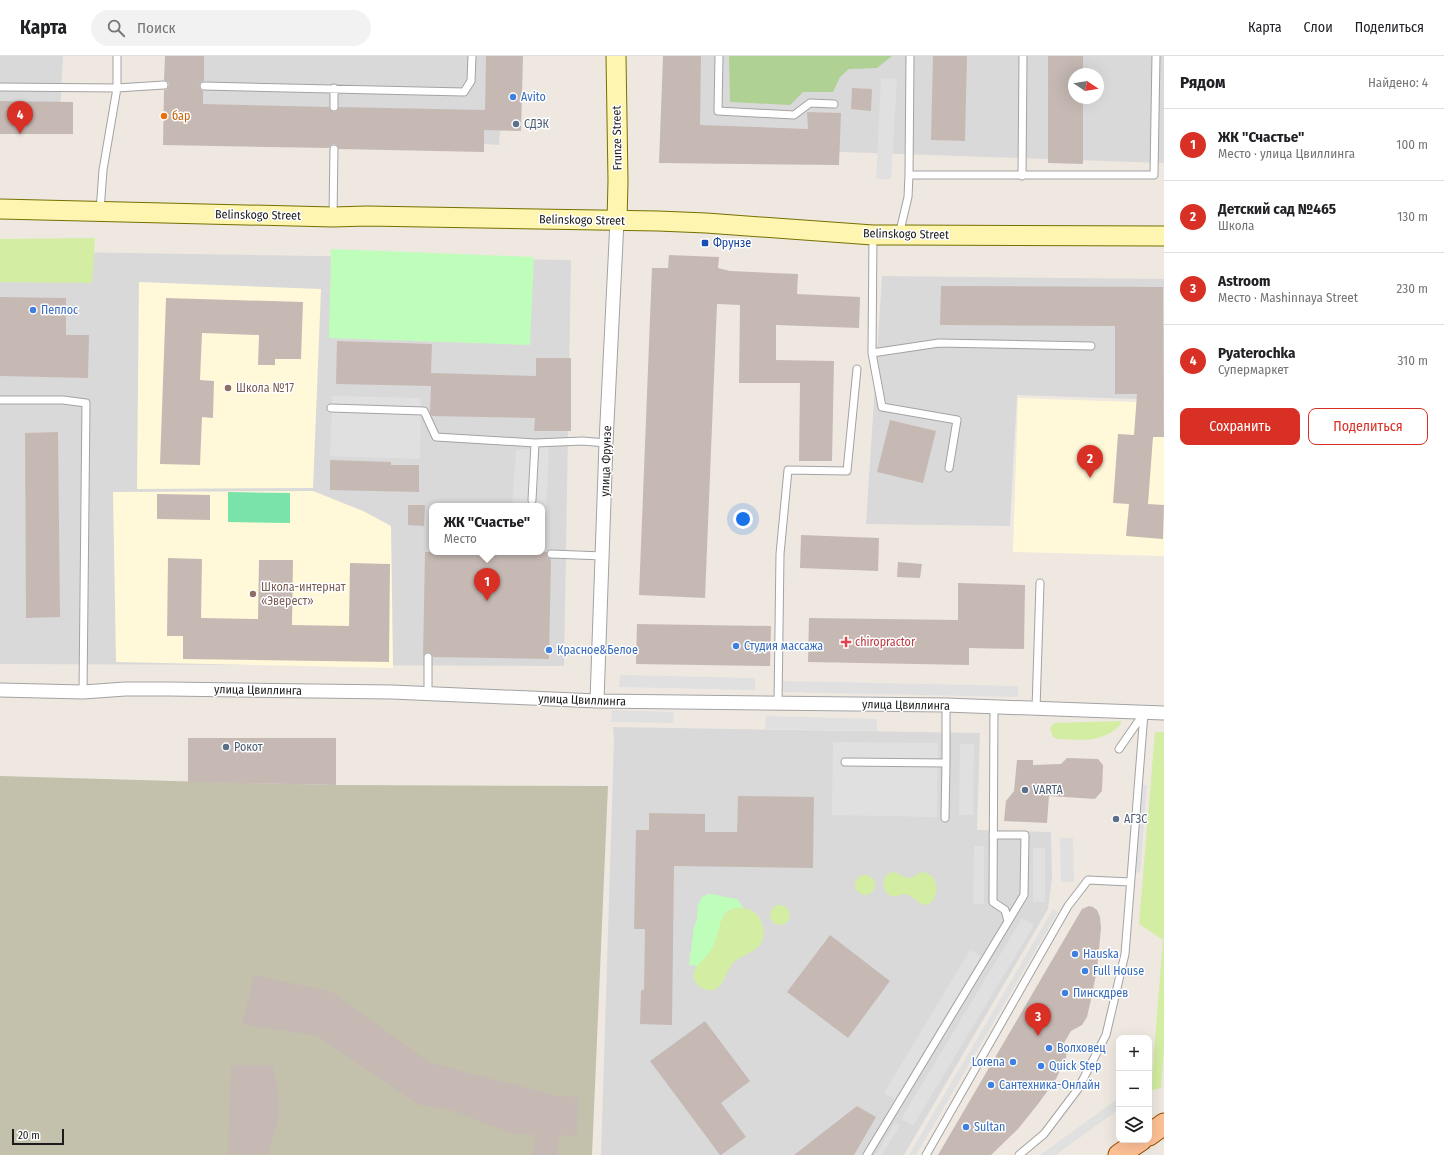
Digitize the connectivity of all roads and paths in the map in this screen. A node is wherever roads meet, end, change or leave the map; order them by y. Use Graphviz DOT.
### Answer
graph roads {
  1 [pos="117,56"];
  2 [pos="472,56"];
  3 [pos="616,56"];
  4 [pos="719,56"];
  5 [pos="910,56"];
  6 [pos="1023,56"];
  7 [pos="1156,56"];
  8 [pos="164,85"];
  9 [pos="204,86"];
  10 [pos="0,87"];
  11 [pos="116,88"];
  12 [pos="334,88"];
  13 [pos="834,104"];
  14 [pos="334,107"];
  15 [pos="334,149"];
  16 [pos="909,175"];
  17 [pos="1022,176"];
  18 [pos="0,209"];
  19 [pos="100,211"];
  20 [pos="333,217"];
  21 [pos="617,221"];
  22 [pos="873,234"];
  23 [pos="899,235"];
  24 [pos="1164,236"];
  25 [pos="1091,346"];
  26 [pos="872,353"];
  27 [pos="857,369"];
  28 [pos="0,400"];
  29 [pos="331,408"];
  30 [pos="535,443"];
  31 [pos="606,443"];
  32 [pos="949,468"];
  33 [pos="532,500"];
  34 [pos="551,554"];
  35 [pos="603,556"];
  36 [pos="1040,583"];
  37 [pos="431,657"];
  38 [pos="0,690"];
  39 [pos="83,692"];
  40 [pos="430,694"];
  41 [pos="597,701"];
  42 [pos="778,703"];
  43 [pos="946,705"];
  44 [pos="994,707"];
  45 [pos="1036,709"];
  46 [pos="1144,713"];
  47 [pos="1164,713"];
  48 [pos="1119,749"];
  49 [pos="845,762"];
  50 [pos="946,763"];
  51 [pos="945,818"];
  52 [pos="993,835"];
  53 [pos="1130,882"];
  54 [pos="1008,921"];
  55 [pos="1164,1124"];
  56 [pos="1152,1133"];
  57 [pos="1137,1143"];
  58 [pos="867,1155"];
  59 [pos="926,1155"];
  60 [pos="1020,1155"];
  61 [pos="1119,1155"];
  1 -- 11 [label="lane"];
  2 -- 12 [label="lane"];
  3 -- 21 [label="main road, Frunze Street"];
  4 -- 13 [label="lane"];
  5 -- 16 [label="lane"];
  6 -- 17 [label="lane"];
  7 -- 17 [label="lane"];
  8 -- 11 [label="lane"];
  9 -- 12 [label="lane"];
  10 -- 11 [label="lane"];
  11 -- 19 [label="lane"];
  12 -- 14 [label="lane"];
  15 -- 20 [label="lane"];
  16 -- 17 [label="lane"];
  16 -- 23 [label="lane"];
  18 -- 19 [label="main road, Belinskogo Street"];
  19 -- 20 [label="main road, Belinskogo Street"];
  20 -- 21 [label="main road, Belinskogo Street"];
  21 -- 22 [label="main road, Belinskogo Street"];
  21 -- 31 [label="street, улица Фрунзе"];
  22 -- 23 [label="main road, Belinskogo Street"];
  22 -- 26 [label="lane"];
  23 -- 24 [label="main road, Belinskogo Street"];
  25 -- 26 [label="lane"];
  26 -- 32 [label="lane"];
  27 -- 42 [label="lane"];
  28 -- 39 [label="lane"];
  29 -- 30 [label="lane"];
  30 -- 31 [label="lane"];
  30 -- 33 [label="lane"];
  31 -- 35 [label="street, улица Фрунзе"];
  34 -- 35 [label="lane"];
  35 -- 41 [label="street, улица Фрунзе"];
  36 -- 45 [label="lane"];
  37 -- 40 [label="lane"];
  38 -- 39 [label="street, улица Цвиллинга"];
  39 -- 40 [label="street, улица Цвиллинга"];
  40 -- 41 [label="street, улица Цвиллинга"];
  41 -- 42 [label="street, улица Цвиллинга"];
  42 -- 43 [label="street, улица Цвиллинга"];
  43 -- 44 [label="street, улица Цвиллинга"];
  43 -- 50 [label="lane"];
  44 -- 45 [label="street, улица Цвиллинга"];
  44 -- 52 [label="lane"];
  45 -- 46 [label="street, улица Цвиллинга"];
  46 -- 47 [label="street, улица Цвиллинга"];
  46 -- 48 [label="lane"];
  46 -- 53 [label="lane"];
  49 -- 50 [label="lane"];
  50 -- 51 [label="lane"];
  52 -- 54 [label="lane"];
  52 -- 54 [label="lane"];
  53 -- 59 [label="lane"];
  53 -- 60 [label="lane"];
  54 -- 58 [label="lane"];
  55 -- 56 [label="main road"];
  57 -- 61 [label="main road"];
}
